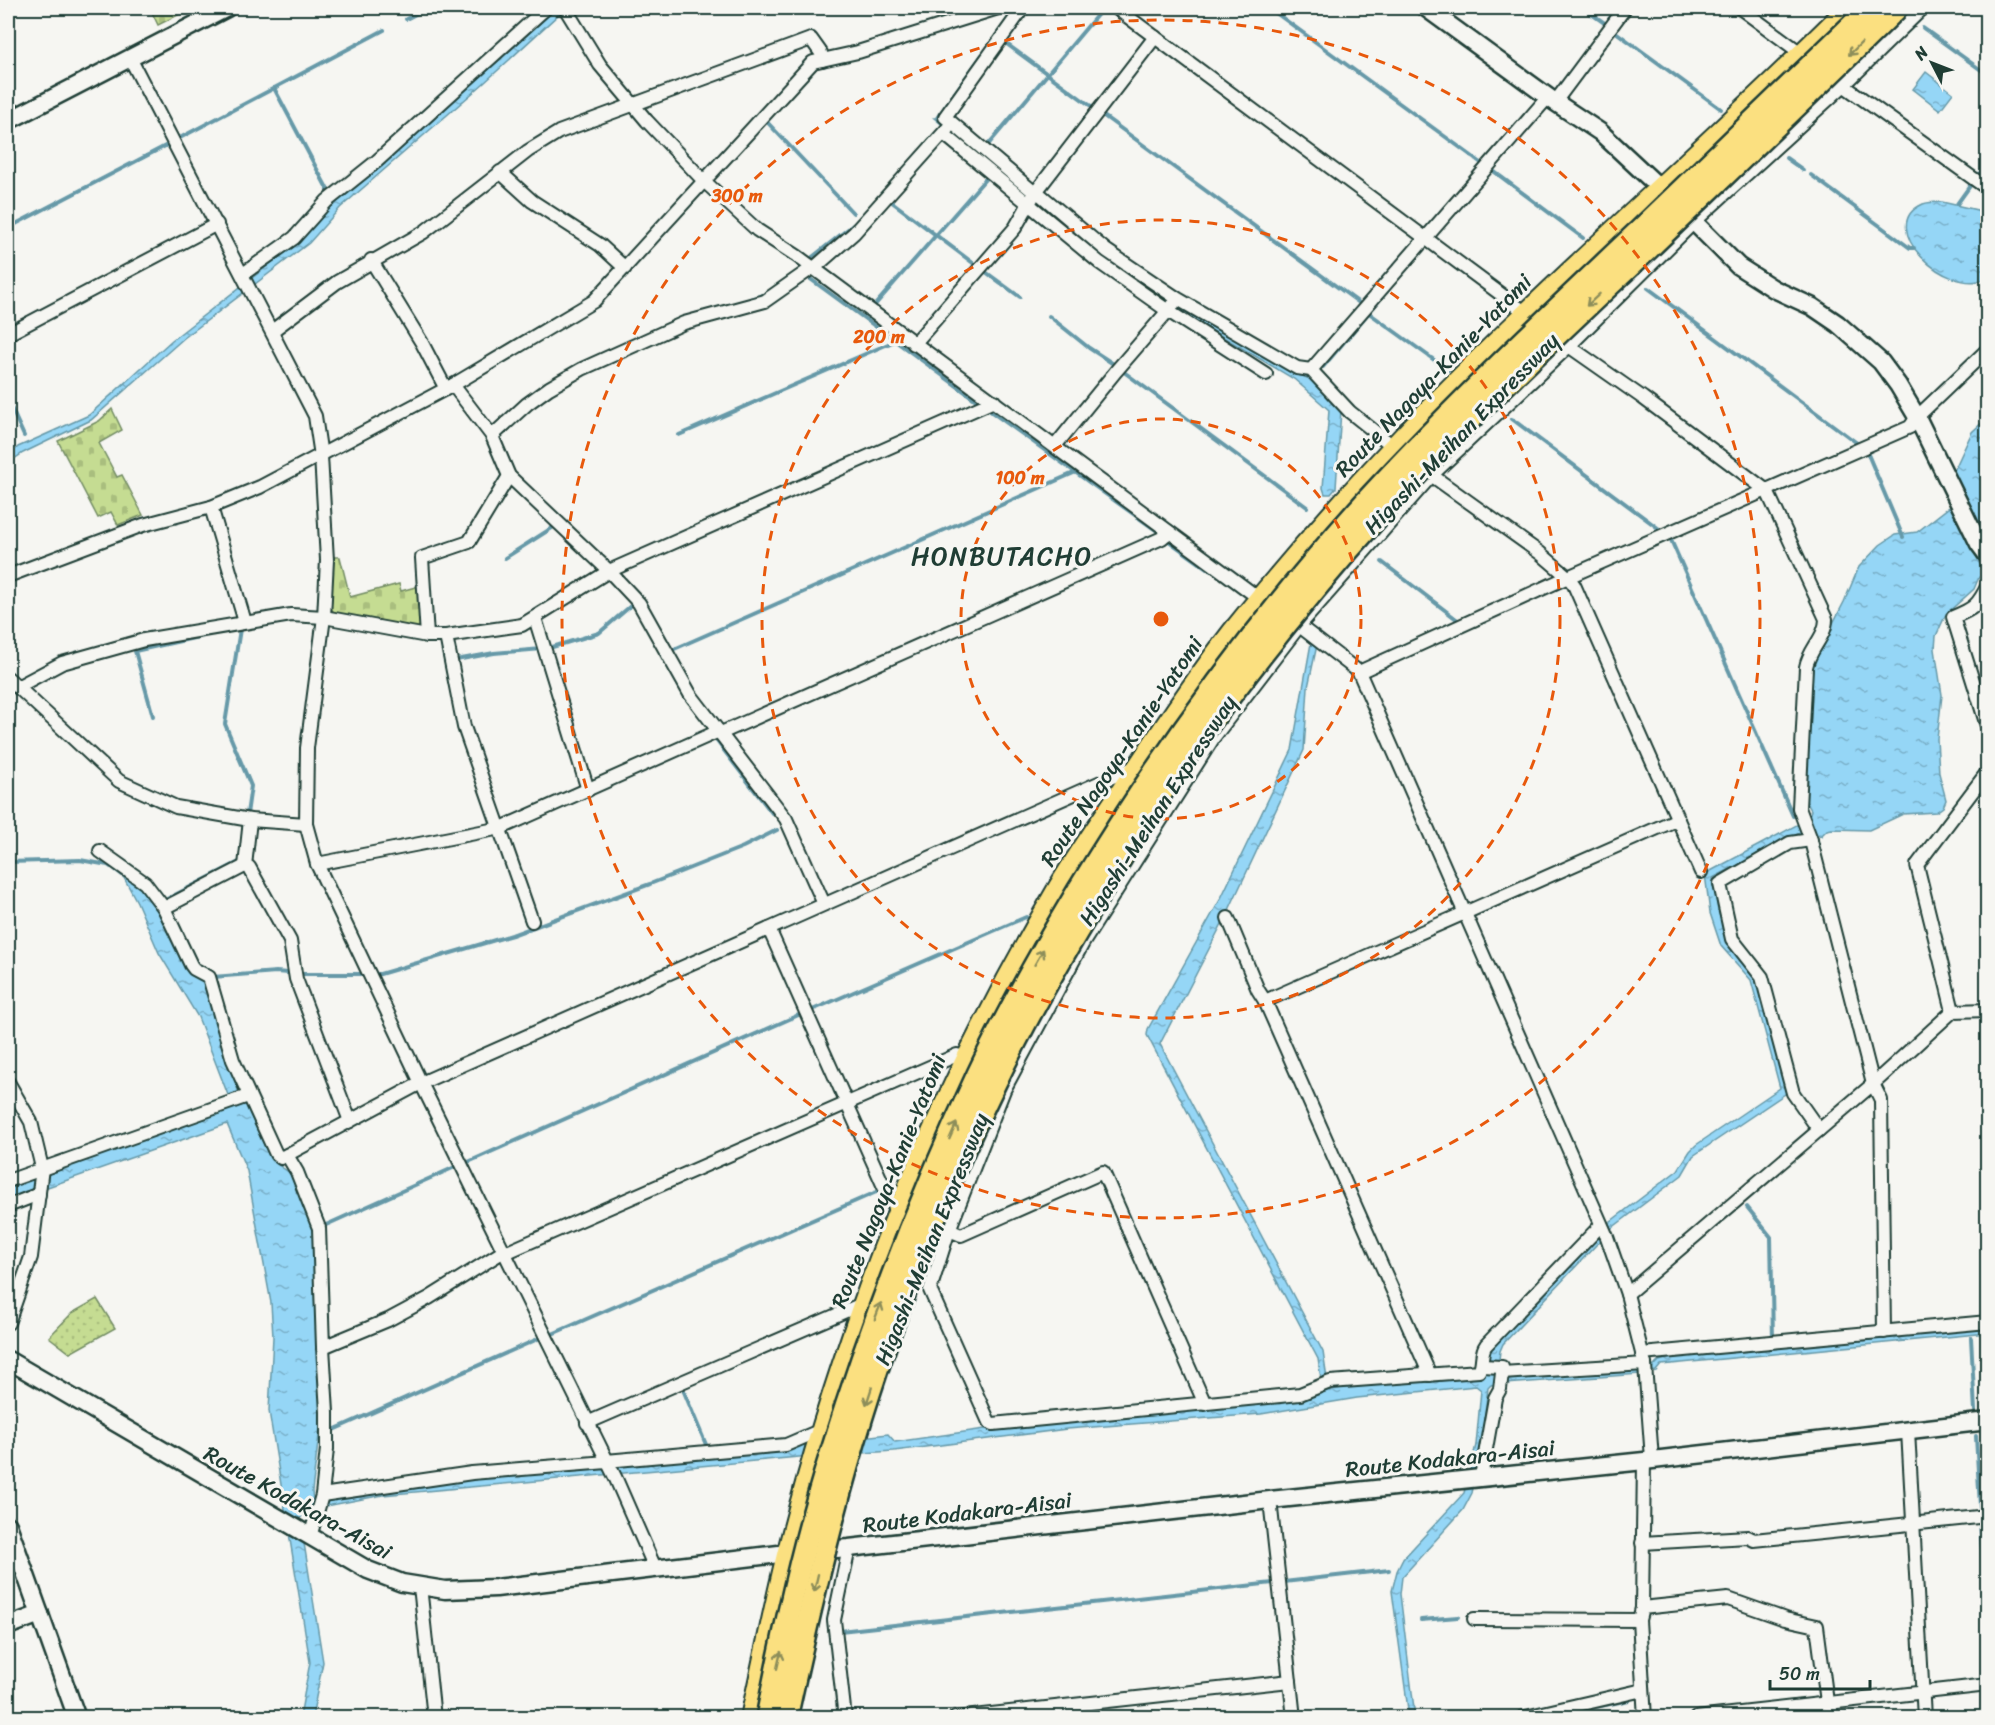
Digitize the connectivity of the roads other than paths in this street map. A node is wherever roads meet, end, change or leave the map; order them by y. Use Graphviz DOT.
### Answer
graph roads {
  1 [pos="227,8"];
  2 [pos="546,8"];
  3 [pos="998,8"];
  4 [pos="1023,8"];
  5 [pos="1116,8"];
  6 [pos="1426,8"];
  7 [pos="1625,8"];
  8 [pos="1740,8"];
  9 [pos="1847,8"];
  10 [pos="1870,8"];
  11 [pos="1897,8"];
  12 [pos="1923,8"];
  13 [pos="567,11"];
  14 [pos="1155,37"];
  15 [pos="1802,53"];
  16 [pos="130,58"];
  17 [pos="822,60"];
  18 [pos="1843,86"];
  19 [pos="1551,100"];
  20 [pos="633,104"];
  21 [pos="8,121"];
  22 [pos="948,128"];
  23 [pos="500,172"];
  24 [pos="704,181"];
  25 [pos="1660,188"];
  26 [pos="1988,189"];
  27 [pos="1033,197"];
  28 [pos="1694,222"];
  29 [pos="217,224"];
  30 [pos="1426,238"];
  31 [pos="371,260"];
  32 [pos="624,268"];
  33 [pos="812,268"];
  34 [pos="244,277"];
  35 [pos="1173,305"];
  36 [pos="1523,314"];
  37 [pos="272,331"];
  38 [pos="8,334"];
  39 [pos="914,344"];
  40 [pos="1569,346"];
  41 [pos="1988,349"];
  42 [pos="1311,370"];
  43 [pos="1266,374"];
  44 [pos="449,387"];
  45 [pos="994,401"];
  46 [pos="1917,417"];
  47 [pos="492,436"];
  48 [pos="1055,446"];
  49 [pos="1392,446"];
  50 [pos="321,456"];
  51 [pos="1432,475"];
  52 [pos="509,476"];
  53 [pos="1767,491"];
  54 [pos="212,507"];
  55 [pos="1169,532"];
  56 [pos="1988,556"];
  57 [pos="609,571"];
  58 [pos="8,576"];
  59 [pos="1568,577"];
  60 [pos="1988,585"];
  61 [pos="1258,598"];
  62 [pos="324,617"];
  63 [pos="535,618"];
  64 [pos="245,621"];
  65 [pos="1300,625"];
  66 [pos="427,636"];
  67 [pos="446,636"];
  68 [pos="1359,672"];
  69 [pos="8,678"];
  70 [pos="17,687"];
  71 [pos="1988,729"];
  72 [pos="720,732"];
  73 [pos="1138,766"];
  74 [pos="1988,771"];
  75 [pos="588,790"];
  76 [pos="1678,819"];
  77 [pos="250,820"];
  78 [pos="306,824"];
  79 [pos="501,828"];
  80 [pos="1811,838"];
  81 [pos="100,852"];
  82 [pos="316,864"];
  83 [pos="245,866"];
  84 [pos="1701,872"];
  85 [pos="824,904"];
  86 [pos="164,908"];
  87 [pos="1465,913"];
  88 [pos="1228,918"];
  89 [pos="532,921"];
  90 [pos="769,929"];
  91 [pos="1265,1001"];
  92 [pos="1988,1010"];
  93 [pos="1953,1011"];
  94 [pos="965,1057"];
  95 [pos="8,1082"];
  96 [pos="421,1083"];
  97 [pos="1874,1084"];
  98 [pos="246,1097"];
  99 [pos="846,1103"];
  100 [pos="350,1121"];
  101 [pos="1819,1130"];
  102 [pos="287,1155"];
  103 [pos="42,1170"];
  104 [pos="8,1181"];
  105 [pos="39,1192"];
  106 [pos="8,1206"];
  107 [pos="898,1210"];
  108 [pos="1601,1225"];
  109 [pos="950,1230"];
  110 [pos="505,1252"];
  111 [pos="1627,1294"];
  112 [pos="862,1304"];
  113 [pos="1988,1322"];
  114 [pos="8,1323"];
  115 [pos="1884,1332"];
  116 [pos="323,1347"];
  117 [pos="8,1360"];
  118 [pos="1645,1365"];
  119 [pos="1482,1366"];
  120 [pos="1500,1370"];
  121 [pos="1430,1375"];
  122 [pos="1205,1404"];
  123 [pos="1988,1421"];
  124 [pos="587,1423"];
  125 [pos="1908,1431"];
  126 [pos="820,1432"];
  127 [pos="1648,1460"];
  128 [pos="606,1462"];
  129 [pos="1481,1478"];
  130 [pos="1270,1500"];
  131 [pos="320,1501"];
  132 [pos="1988,1516"];
  133 [pos="1913,1524"];
  134 [pos="8,1525"];
  135 [pos="308,1536"];
  136 [pos="1642,1543"];
  137 [pos="11,1544"];
  138 [pos="849,1548"];
  139 [pos="786,1553"];
  140 [pos="656,1568"];
  141 [pos="420,1586"];
  142 [pos="40,1614"];
  143 [pos="1640,1614"];
  144 [pos="1474,1620"];
  145 [pos="8,1626"];
  146 [pos="1290,1681"];
  147 [pos="1988,1685"];
  148 [pos="1643,1690"];
  149 [pos="1922,1691"];
  150 [pos="1829,1702"];
  151 [pos="76,1718"];
  152 [pos="434,1718"];
  153 [pos="750,1718"];
  154 [pos="767,1718"];
  155 [pos="786,1718"];
  156 [pos="844,1718"];
  157 [pos="955,1718"];
  158 [pos="1294,1718"];
  159 [pos="1521,1718"];
  160 [pos="1645,1718"];
  161 [pos="1696,1718"];
  162 [pos="1832,1718"];
  163 [pos="1923,1718"];
  1 -- 16 [label="main road"];
  2 -- 34 [label="street"];
  3 -- 17 [label="street"];
  4 -- 22 [label="street"];
  5 -- 14 [label="street"];
  6 -- 19 [label="main road"];
  7 -- 19 [label="street"];
  8 -- 15 [label="street"];
  9 -- 15 [label="main road, Route Nagoya-Kanie-Yatomi"];
  154 -- 10 [label="highway, Higashi-Meihan Expressway, one-way, bridge"];
  11 -- 155 [label="highway, Higashi-Meihan Expressway, one-way, bridge"];
  12 -- 18 [label="street"];
  13 -- 20 [label="street"];
  14 -- 27 [label="street"];
  14 -- 30 [label="street"];
  15 -- 18 [label="street"];
  15 -- 25 [label="main road, Route Nagoya-Kanie-Yatomi"];
  16 -- 21 [label="main road"];
  16 -- 29 [label="street"];
  17 -- 20 [label="street"];
  17 -- 24 [label="street"];
  18 -- 26 [label="street"];
  18 -- 28 [label="street"];
  19 -- 25 [label="main road"];
  19 -- 30 [label="street"];
  20 -- 23 [label="street"];
  20 -- 24 [label="street"];
  22 -- 27 [label="street"];
  22 -- 33 [label="street"];
  23 -- 31 [label="street"];
  23 -- 32 [label="street"];
  24 -- 32 [label="street"];
  24 -- 33 [label="street"];
  25 -- 28 [label="main road"];
  25 -- 36 [label="main road, Route Nagoya-Kanie-Yatomi"];
  27 -- 35 [label="street"];
  27 -- 39 [label="street"];
  28 -- 40 [label="street"];
  28 -- 46 [label="main road"];
  29 -- 34 [label="street"];
  29 -- 38 [label="street"];
  30 -- 36 [label="street"];
  30 -- 42 [label="street"];
  31 -- 37 [label="street"];
  31 -- 44 [label="street"];
  32 -- 44 [label="street"];
  33 -- 39 [label="street"];
  33 -- 47 [label="street"];
  34 -- 37 [label="street"];
  35 -- 42 [label="street"];
  35 -- 43 [label="street"];
  35 -- 48 [label="street"];
  36 -- 40 [label="street"];
  36 -- 49 [label="main road, Route Nagoya-Kanie-Yatomi"];
  37 -- 50 [label="street"];
  39 -- 45 [label="street"];
  40 -- 51 [label="street"];
  40 -- 53 [label="street"];
  41 -- 46 [label="street"];
  42 -- 49 [label="street"];
  44 -- 47 [label="street"];
  44 -- 50 [label="street"];
  45 -- 48 [label="street"];
  45 -- 57 [label="street"];
  46 -- 53 [label="street"];
  46 -- 56 [label="main road"];
  47 -- 52 [label="street"];
  48 -- 55 [label="street"];
  49 -- 51 [label="street"];
  49 -- 61 [label="main road, Route Nagoya-Kanie-Yatomi"];
  50 -- 54 [label="street"];
  50 -- 62 [label="street"];
  51 -- 59 [label="street"];
  51 -- 65 [label="street"];
  52 -- 57 [label="street"];
  52 -- 66 [label="street"];
  53 -- 59 [label="street"];
  53 -- 80 [label="street"];
  54 -- 58 [label="street"];
  54 -- 64 [label="street"];
  55 -- 61 [label="street"];
  55 -- 72 [label="street"];
  57 -- 63 [label="street"];
  57 -- 72 [label="street"];
  59 -- 68 [label="street"];
  59 -- 76 [label="street"];
  60 -- 71 [label="street"];
  61 -- 65 [label="street"];
  61 -- 73 [label="main road, Route Nagoya-Kanie-Yatomi"];
  62 -- 64 [label="street"];
  62 -- 66 [label="street"];
  62 -- 78 [label="street"];
  63 -- 67 [label="street"];
  63 -- 75 [label="street"];
  64 -- 70 [label="street"];
  65 -- 68 [label="street"];
  65 -- 109 [label="street"];
  66 -- 67 [label="street"];
  67 -- 79 [label="street"];
  68 -- 87 [label="street"];
  69 -- 70 [label="street"];
  70 -- 77 [label="street"];
  72 -- 75 [label="street"];
  72 -- 85 [label="street"];
  73 -- 85 [label="street"];
  73 -- 94 [label="main road, Route Nagoya-Kanie-Yatomi"];
  74 -- 93 [label="street"];
  75 -- 79 [label="street"];
  76 -- 84 [label="street"];
  76 -- 87 [label="street"];
  77 -- 78 [label="street"];
  77 -- 83 [label="street"];
  78 -- 82 [label="street"];
  79 -- 82 [label="street"];
  79 -- 89 [label="street"];
  80 -- 97 [label="street"];
  80 -- 101 [label="street"];
  81 -- 86 [label="street"];
  82 -- 96 [label="street"];
  83 -- 86 [label="street"];
  83 -- 100 [label="street"];
  85 -- 90 [label="street"];
  86 -- 98 [label="street"];
  87 -- 91 [label="street"];
  87 -- 108 [label="street"];
  88 -- 91 [label="street"];
  90 -- 96 [label="street"];
  90 -- 99 [label="street"];
  91 -- 121 [label="street"];
  92 -- 93 [label="street"];
  93 -- 97 [label="street"];
  94 -- 99 [label="street"];
  94 -- 107 [label="main road, Route Nagoya-Kanie-Yatomi"];
  95 -- 103 [label="street"];
  96 -- 100 [label="street"];
  96 -- 110 [label="street"];
  97 -- 101 [label="street"];
  97 -- 115 [label="street"];
  98 -- 102 [label="street"];
  98 -- 103 [label="street"];
  99 -- 107 [label="street"];
  99 -- 110 [label="street"];
  100 -- 102 [label="street"];
  101 -- 111 [label="street"];
  102 -- 116 [label="street"];
  103 -- 104 [label="street"];
  103 -- 105 [label="street"];
  105 -- 106 [label="street"];
  105 -- 114 [label="street"];
  107 -- 112 [label="main road, Route Nagoya-Kanie-Yatomi"];
  108 -- 111 [label="street"];
  108 -- 119 [label="street"];
  109 -- 122 [label="street"];
  109 -- 122 [label="street"];
  110 -- 116 [label="street"];
  110 -- 124 [label="street"];
  111 -- 118 [label="street"];
  112 -- 124 [label="street"];
  112 -- 126 [label="main road, Route Nagoya-Kanie-Yatomi"];
  113 -- 115 [label="street"];
  115 -- 118 [label="street"];
  116 -- 131 [label="street"];
  117 -- 135 [label="main road, Route Kodakara-Aisai"];
  118 -- 120 [label="street"];
  118 -- 127 [label="street"];
  119 -- 120 [label="street"];
  119 -- 121 [label="street"];
  120 -- 129 [label="street"];
  121 -- 122 [label="street"];
  123 -- 125 [label="main road, Route Kodakara-Aisai"];
  124 -- 128 [label="street"];
  125 -- 127 [label="main road, Route Kodakara-Aisai"];
  125 -- 133 [label="street"];
  126 -- 128 [label="street"];
  126 -- 139 [label="main road, Route Nagoya-Kanie-Yatomi"];
  127 -- 129 [label="main road, Route Kodakara-Aisai"];
  127 -- 136 [label="street"];
  128 -- 131 [label="street"];
  128 -- 140 [label="street"];
  129 -- 130 [label="main road, Route Kodakara-Aisai"];
  130 -- 138 [label="main road, Route Kodakara-Aisai"];
  130 -- 146 [label="street"];
  131 -- 135 [label="street"];
  132 -- 133 [label="street"];
  133 -- 136 [label="street"];
  133 -- 149 [label="street"];
  134 -- 137 [label="main road"];
  135 -- 141 [label="main road, Route Kodakara-Aisai"];
  136 -- 143 [label="street"];
  137 -- 142 [label="main road"];
  138 -- 139 [label="main road, Route Kodakara-Aisai"];
  138 -- 156 [label="street"];
  139 -- 140 [label="main road, Route Kodakara-Aisai"];
  139 -- 153 [label="main road, Route Nagoya-Kanie-Yatomi"];
  140 -- 141 [label="main road, Route Kodakara-Aisai"];
  141 -- 152 [label="street"];
  142 -- 145 [label="main road"];
  142 -- 151 [label="main road"];
  143 -- 144 [label="street"];
  143 -- 148 [label="street"];
  143 -- 150 [label="street"];
  146 -- 157 [label="street"];
  146 -- 158 [label="street"];
  147 -- 149 [label="street"];
  148 -- 159 [label="street"];
  148 -- 160 [label="street"];
  149 -- 150 [label="street"];
  149 -- 163 [label="street"];
  150 -- 161 [label="street"];
  150 -- 162 [label="street"];
}
